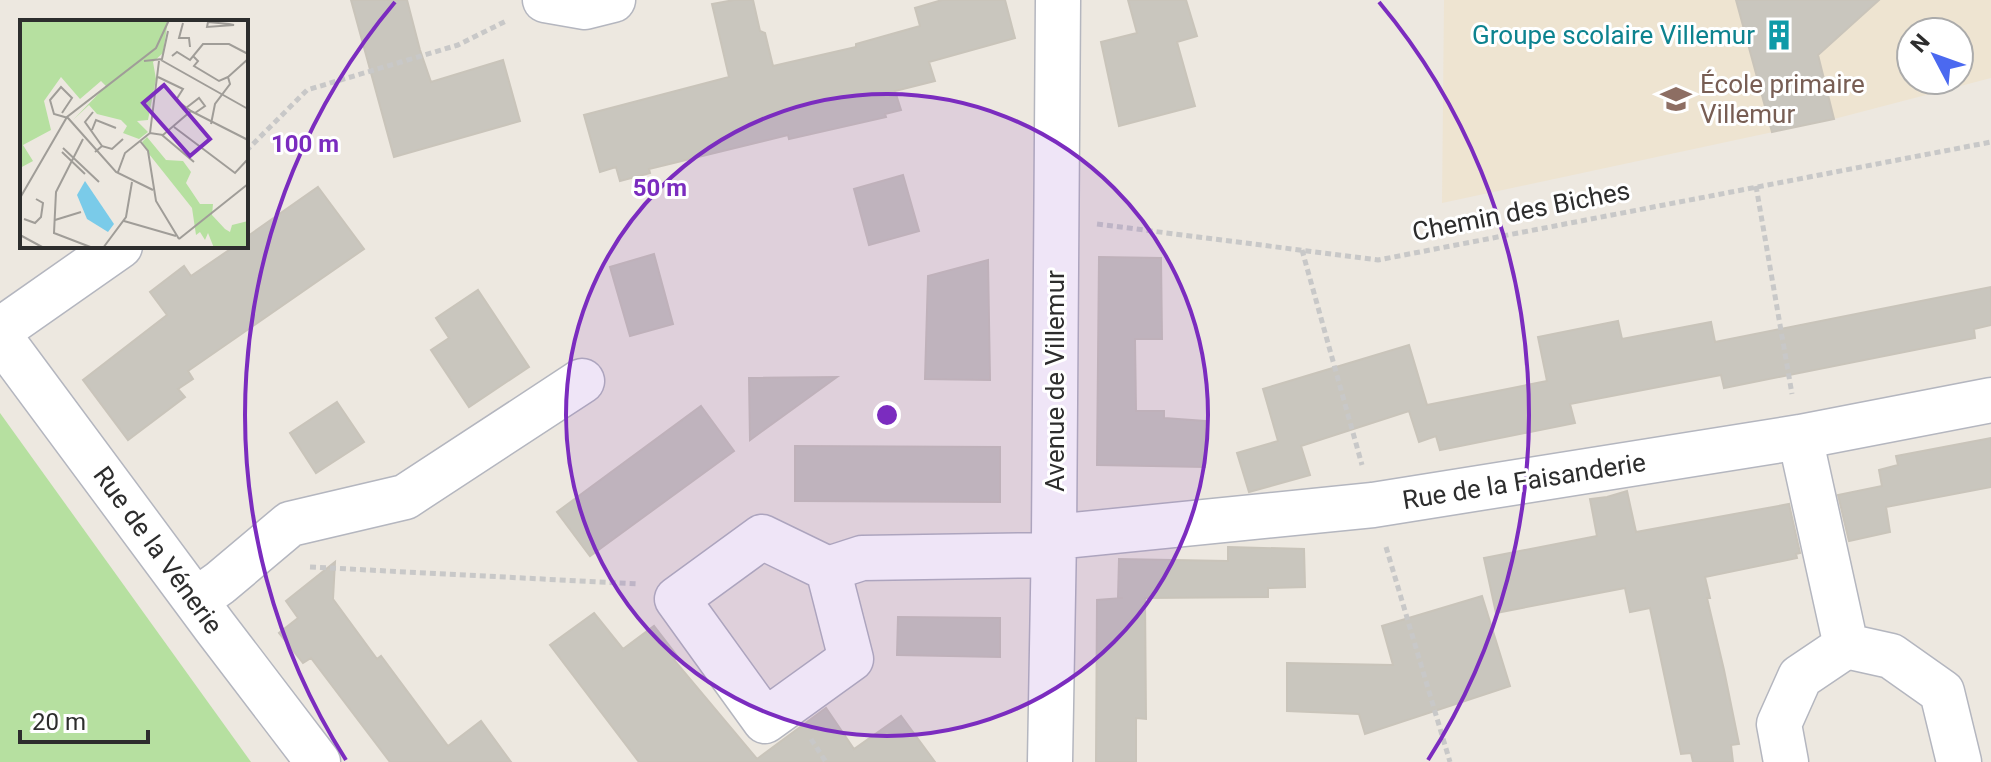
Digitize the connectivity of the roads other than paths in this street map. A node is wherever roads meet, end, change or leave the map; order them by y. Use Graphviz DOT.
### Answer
graph roads {
  1 [pos="613,0"];
  2 [pos="1058,0"];
  3 [pos="546,1"];
  4 [pos="117,248"];
  5 [pos="0,330"];
  6 [pos="0,337"];
  7 [pos="582,381"];
  8 [pos="1991,400"];
  9 [pos="1800,437"];
  10 [pos="1054,546"];
  11 [pos="828,569"];
  12 [pos="196,600"];
  13 [pos="1846,646"];
  14 [pos="318,762"];
  15 [pos="1050,762"];
  16 [pos="1786,762"];
  17 [pos="1959,762"];
  1 -- 3 [label="street"];
  2 -- 10 [label="street, Avenue de Villemur"];
  4 -- 5 [label="street"];
  6 -- 12 [label="street, Rue de la Vénerie"];
  7 -- 12 [label="street"];
  8 -- 9 [label="street, Rue de la Faisanderie"];
  9 -- 10 [label="street, Rue de la Faisanderie"];
  9 -- 13 [label="street"];
  10 -- 11 [label="street, Rue de la Faisanderie"];
  10 -- 15 [label="street, Avenue de Villemur"];
  11 -- 11 [label="street"];
  12 -- 14 [label="street, Rue de la Vénerie"];
  13 -- 16 [label="street"];
  13 -- 17 [label="street"];
}
